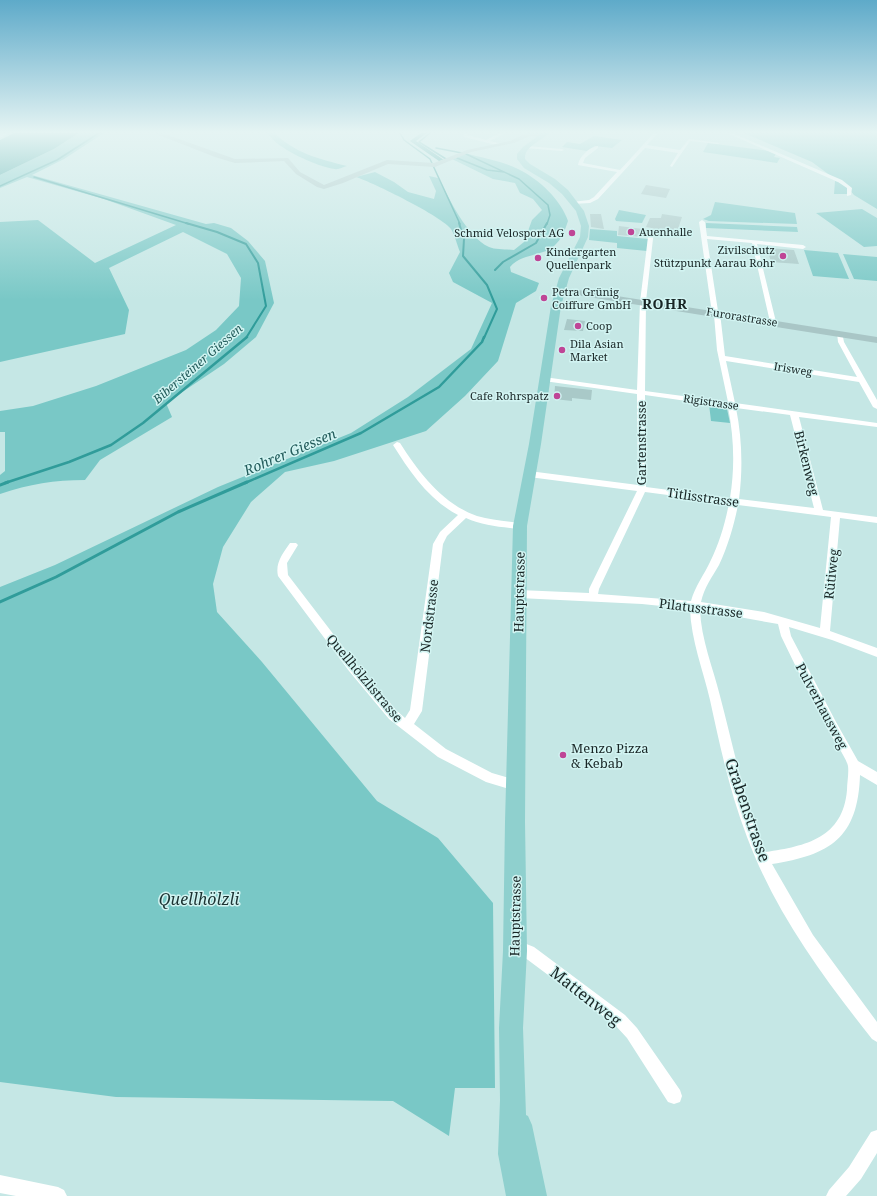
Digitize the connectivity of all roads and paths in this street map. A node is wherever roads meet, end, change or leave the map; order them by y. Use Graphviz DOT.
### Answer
graph roads {
  1 [pos="560,189"];
  2 [pos="603,189"];
  3 [pos="850,189"];
  4 [pos="849,195"];
  5 [pos="574,203"];
  6 [pos="702,222"];
  7 [pos="651,230"];
  8 [pos="704,237"];
  9 [pos="754,242"];
  10 [pos="803,247"];
  11 [pos="560,290"];
  12 [pos="644,302"];
  13 [pos="716,313"];
  14 [pos="773,322"];
  15 [pos="840,333"];
  16 [pos="877,340"];
  17 [pos="723,358"];
  18 [pos="544,379"];
  19 [pos="862,380"];
  20 [pos="641,392"];
  21 [pos="731,405"];
  22 [pos="877,407"];
  23 [pos="794,414"];
  24 [pos="877,426"];
  25 [pos="397,445"];
  26 [pos="529,474"];
  27 [pos="642,489"];
  28 [pos="735,502"];
  29 [pos="819,512"];
  30 [pos="466,514"];
  31 [pos="836,514"];
  32 [pos="877,520"];
  33 [pos="520,526"];
  34 [pos="292,545"];
  35 [pos="519,594"];
  36 [pos="593,598"];
  37 [pos="695,605"];
  38 [pos="783,621"];
  39 [pos="825,633"];
  40 [pos="877,653"];
  41 [pos="406,726"];
  42 [pos="854,765"];
  43 [pos="877,779"];
  44 [pos="516,785"];
  45 [pos="763,859"];
  46 [pos="515,951"];
  47 [pos="877,1034"];
  48 [pos="674,1096"];
  49 [pos="877,1138"];
  50 [pos="0,1184"];
  51 [pos="524,1194"];
  52 [pos="58,1196"];
  53 [pos="835,1196"];
  1 -- 5 [label="main road, Hauptstrasse"];
  2 -- 5 [label="street"];
  3 -- 4 [label="street"];
  5 -- 11 [label="main road, Hauptstrasse"];
  6 -- 8 [label="street"];
  7 -- 12 [label="street, Gartenstrasse"];
  8 -- 9 [label="street"];
  8 -- 13 [label="street"];
  9 -- 10 [label="street"];
  9 -- 14 [label="street"];
  11 -- 12 [label="street, Furorastrasse"];
  11 -- 18 [label="main road, Hauptstrasse"];
  12 -- 13 [label="street, Furorastrasse"];
  12 -- 20 [label="street, Gartenstrasse"];
  13 -- 14 [label="street, Furorastrasse"];
  13 -- 17 [label="street"];
  14 -- 15 [label="street, Furorastrasse"];
  15 -- 16 [label="street, Furorastrasse"];
  15 -- 19 [label="street"];
  17 -- 19 [label="street, Irisweg"];
  17 -- 21 [label="street"];
  18 -- 20 [label="street, Rigistrasse"];
  18 -- 26 [label="main road, Hauptstrasse"];
  19 -- 22 [label="street"];
  20 -- 21 [label="street, Rigistrasse"];
  20 -- 27 [label="street, Gartenstrasse"];
  21 -- 23 [label="street, Rigistrasse"];
  21 -- 28 [label="street"];
  23 -- 24 [label="street, Rigistrasse"];
  23 -- 29 [label="street, Birkenweg"];
  25 -- 30 [label="street"];
  26 -- 27 [label="street, Titlisstrasse"];
  26 -- 33 [label="main road, Hauptstrasse"];
  27 -- 28 [label="street, Titlisstrasse"];
  27 -- 36 [label="street, Gartenstrasse"];
  28 -- 29 [label="street, Titlisstrasse"];
  28 -- 37 [label="street"];
  29 -- 31 [label="street, Titlisstrasse"];
  30 -- 33 [label="street"];
  30 -- 41 [label="street, Nordstrasse"];
  31 -- 32 [label="street, Titlisstrasse"];
  31 -- 39 [label="street, Rütiweg"];
  33 -- 35 [label="main road, Hauptstrasse"];
  34 -- 41 [label="street, Quellhölzlistrasse"];
  35 -- 36 [label="street, Pilatusstrasse"];
  35 -- 44 [label="main road, Hauptstrasse"];
  36 -- 37 [label="street, Pilatusstrasse"];
  37 -- 38 [label="street, Pilatusstrasse"];
  37 -- 45 [label="street, Grabenstrasse"];
  38 -- 39 [label="street, Pilatusstrasse"];
  38 -- 42 [label="street, Pulverhausweg"];
  39 -- 40 [label="street, Pilatusstrasse"];
  41 -- 44 [label="street, Quellhölzlistrasse"];
  42 -- 43 [label="street, Pulverhausweg"];
  42 -- 45 [label="street"];
  44 -- 46 [label="main road, Hauptstrasse"];
  45 -- 47 [label="street, Grabenstrasse"];
  46 -- 48 [label="street, Mattenweg"];
  46 -- 51 [label="main road, Hauptstrasse"];
  49 -- 53 [label="street"];
  50 -- 52 [label="street"];
}
